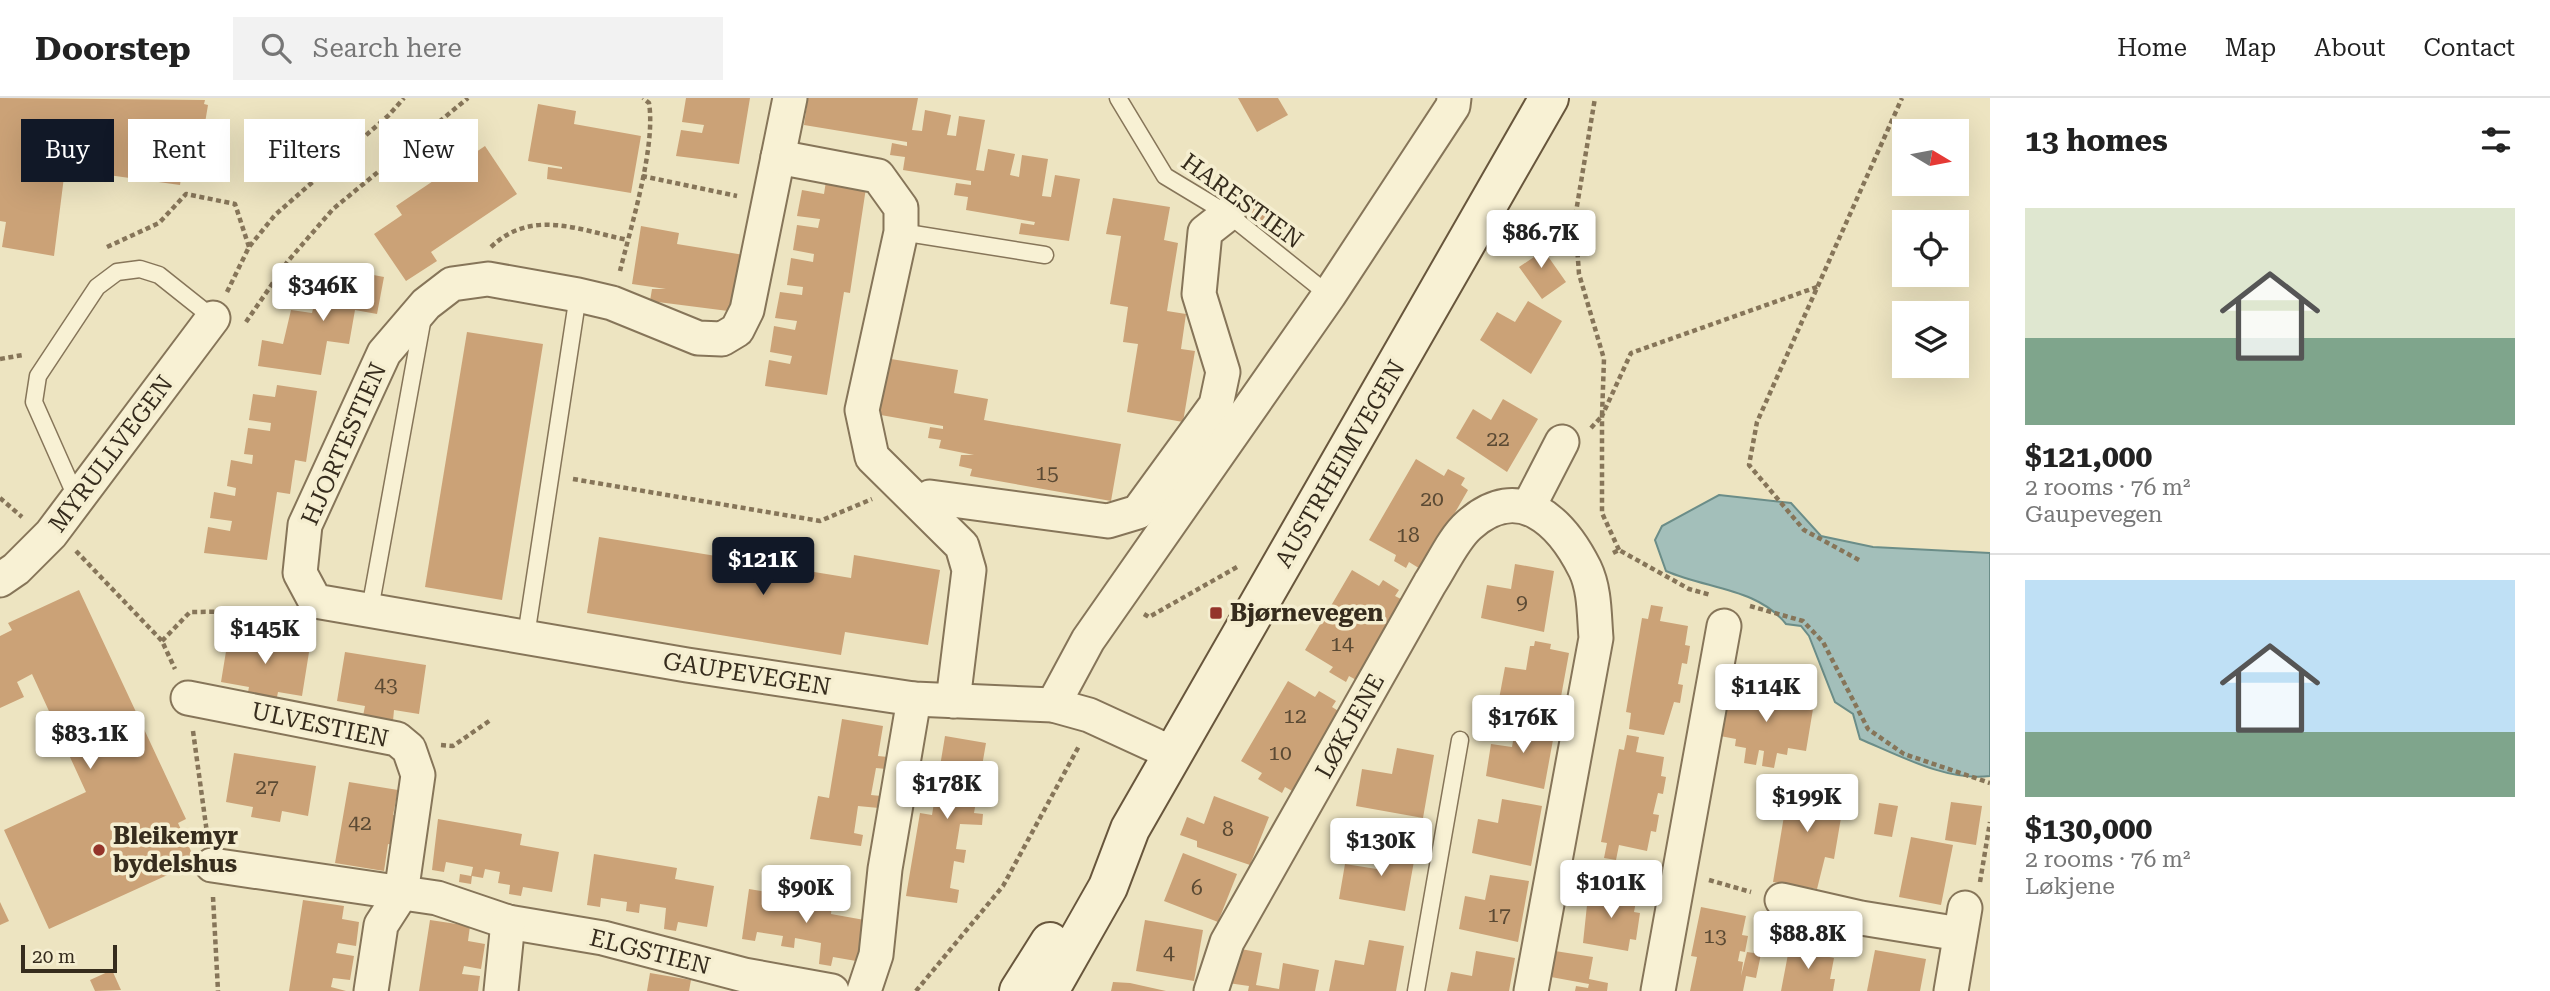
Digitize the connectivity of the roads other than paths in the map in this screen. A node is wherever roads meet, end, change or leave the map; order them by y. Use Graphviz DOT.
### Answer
graph roads {
  1 [pos="790,98"];
  2 [pos="1118,98"];
  3 [pos="1454,98"];
  4 [pos="1549,98"];
  5 [pos="778,157"];
  6 [pos="1228,214"];
  7 [pos="901,232"];
  8 [pos="1045,255"];
  9 [pos="578,295"];
  10 [pos="1329,295"];
  11 [pos="426,304"];
  12 [pos="227,323"];
  13 [pos="1563,442"];
  14 [pos="910,493"];
  15 [pos="77,499"];
  16 [pos="1530,506"];
  17 [pos="0,580"];
  18 [pos="315,601"];
  19 [pos="370,609"];
  20 [pos="1727,609"];
  21 [pos="526,636"];
  22 [pos="188,698"];
  23 [pos="914,699"];
  24 [pos="953,701"];
  25 [pos="1053,705"];
  26 [pos="1460,740"];
  27 [pos="1174,754"];
  28 [pos="1130,829"];
  29 [pos="212,865"];
  30 [pos="401,894"];
  31 [pos="1782,900"];
  32 [pos="508,922"];
  33 [pos="740,983"];
  34 [pos="370,991"];
  35 [pos="501,991"];
  36 [pos="832,991"];
  37 [pos="863,991"];
  38 [pos="1019,991"];
  39 [pos="1049,991"];
  40 [pos="1211,991"];
  41 [pos="1416,991"];
  42 [pos="1531,991"];
  43 [pos="1658,991"];
  44 [pos="1951,991"];
  1 -- 5 [label="street"];
  2 -- 6 [label="lane, HARESTIEN"];
  3 -- 10 [label="street"];
  4 -- 27 [label="main road, AUSTRHEIMVEGEN"];
  5 -- 7 [label="street"];
  5 -- 9 [label="street"];
  6 -- 10 [label="lane, HARESTIEN"];
  6 -- 14 [label="street"];
  7 -- 8 [label="lane"];
  7 -- 14 [label="street"];
  9 -- 11 [label="street, HJORTESTIEN"];
  9 -- 21 [label="lane"];
  10 -- 25 [label="street"];
  11 -- 18 [label="street, HJORTESTIEN"];
  11 -- 19 [label="lane"];
  12 -- 15 [label="street, MYRULLVEGEN"];
  12 -- 15 [label="lane"];
  13 -- 16 [label="street"];
  14 -- 24 [label="street"];
  15 -- 17 [label="street, MYRULLVEGEN"];
  16 -- 40 [label="street, LØKJENE"];
  16 -- 42 [label="street"];
  18 -- 19 [label="street, GAUPEVEGEN"];
  19 -- 21 [label="street, GAUPEVEGEN"];
  20 -- 43 [label="street"];
  21 -- 23 [label="street, GAUPEVEGEN"];
  22 -- 30 [label="street, ULVESTIEN"];
  23 -- 24 [label="street, GAUPEVEGEN"];
  23 -- 37 [label="street"];
  24 -- 25 [label="street, GAUPEVEGEN"];
  25 -- 27 [label="street, GAUPEVEGEN"];
  26 -- 41 [label="lane"];
  27 -- 28 [label="main road, AUSTRHEIMVEGEN"];
  28 -- 38 [label="main road, AUSTRHEIMVEGEN"];
  28 -- 39 [label="main road, AUSTRHEIMVEGEN"];
  29 -- 30 [label="street, ELGSTIEN"];
  30 -- 32 [label="street, ELGSTIEN"];
  30 -- 34 [label="street, ULVESTIEN"];
  31 -- 44 [label="street"];
  32 -- 33 [label="street, ELGSTIEN"];
  32 -- 35 [label="street"];
  33 -- 36 [label="street, ELGSTIEN"];
}
